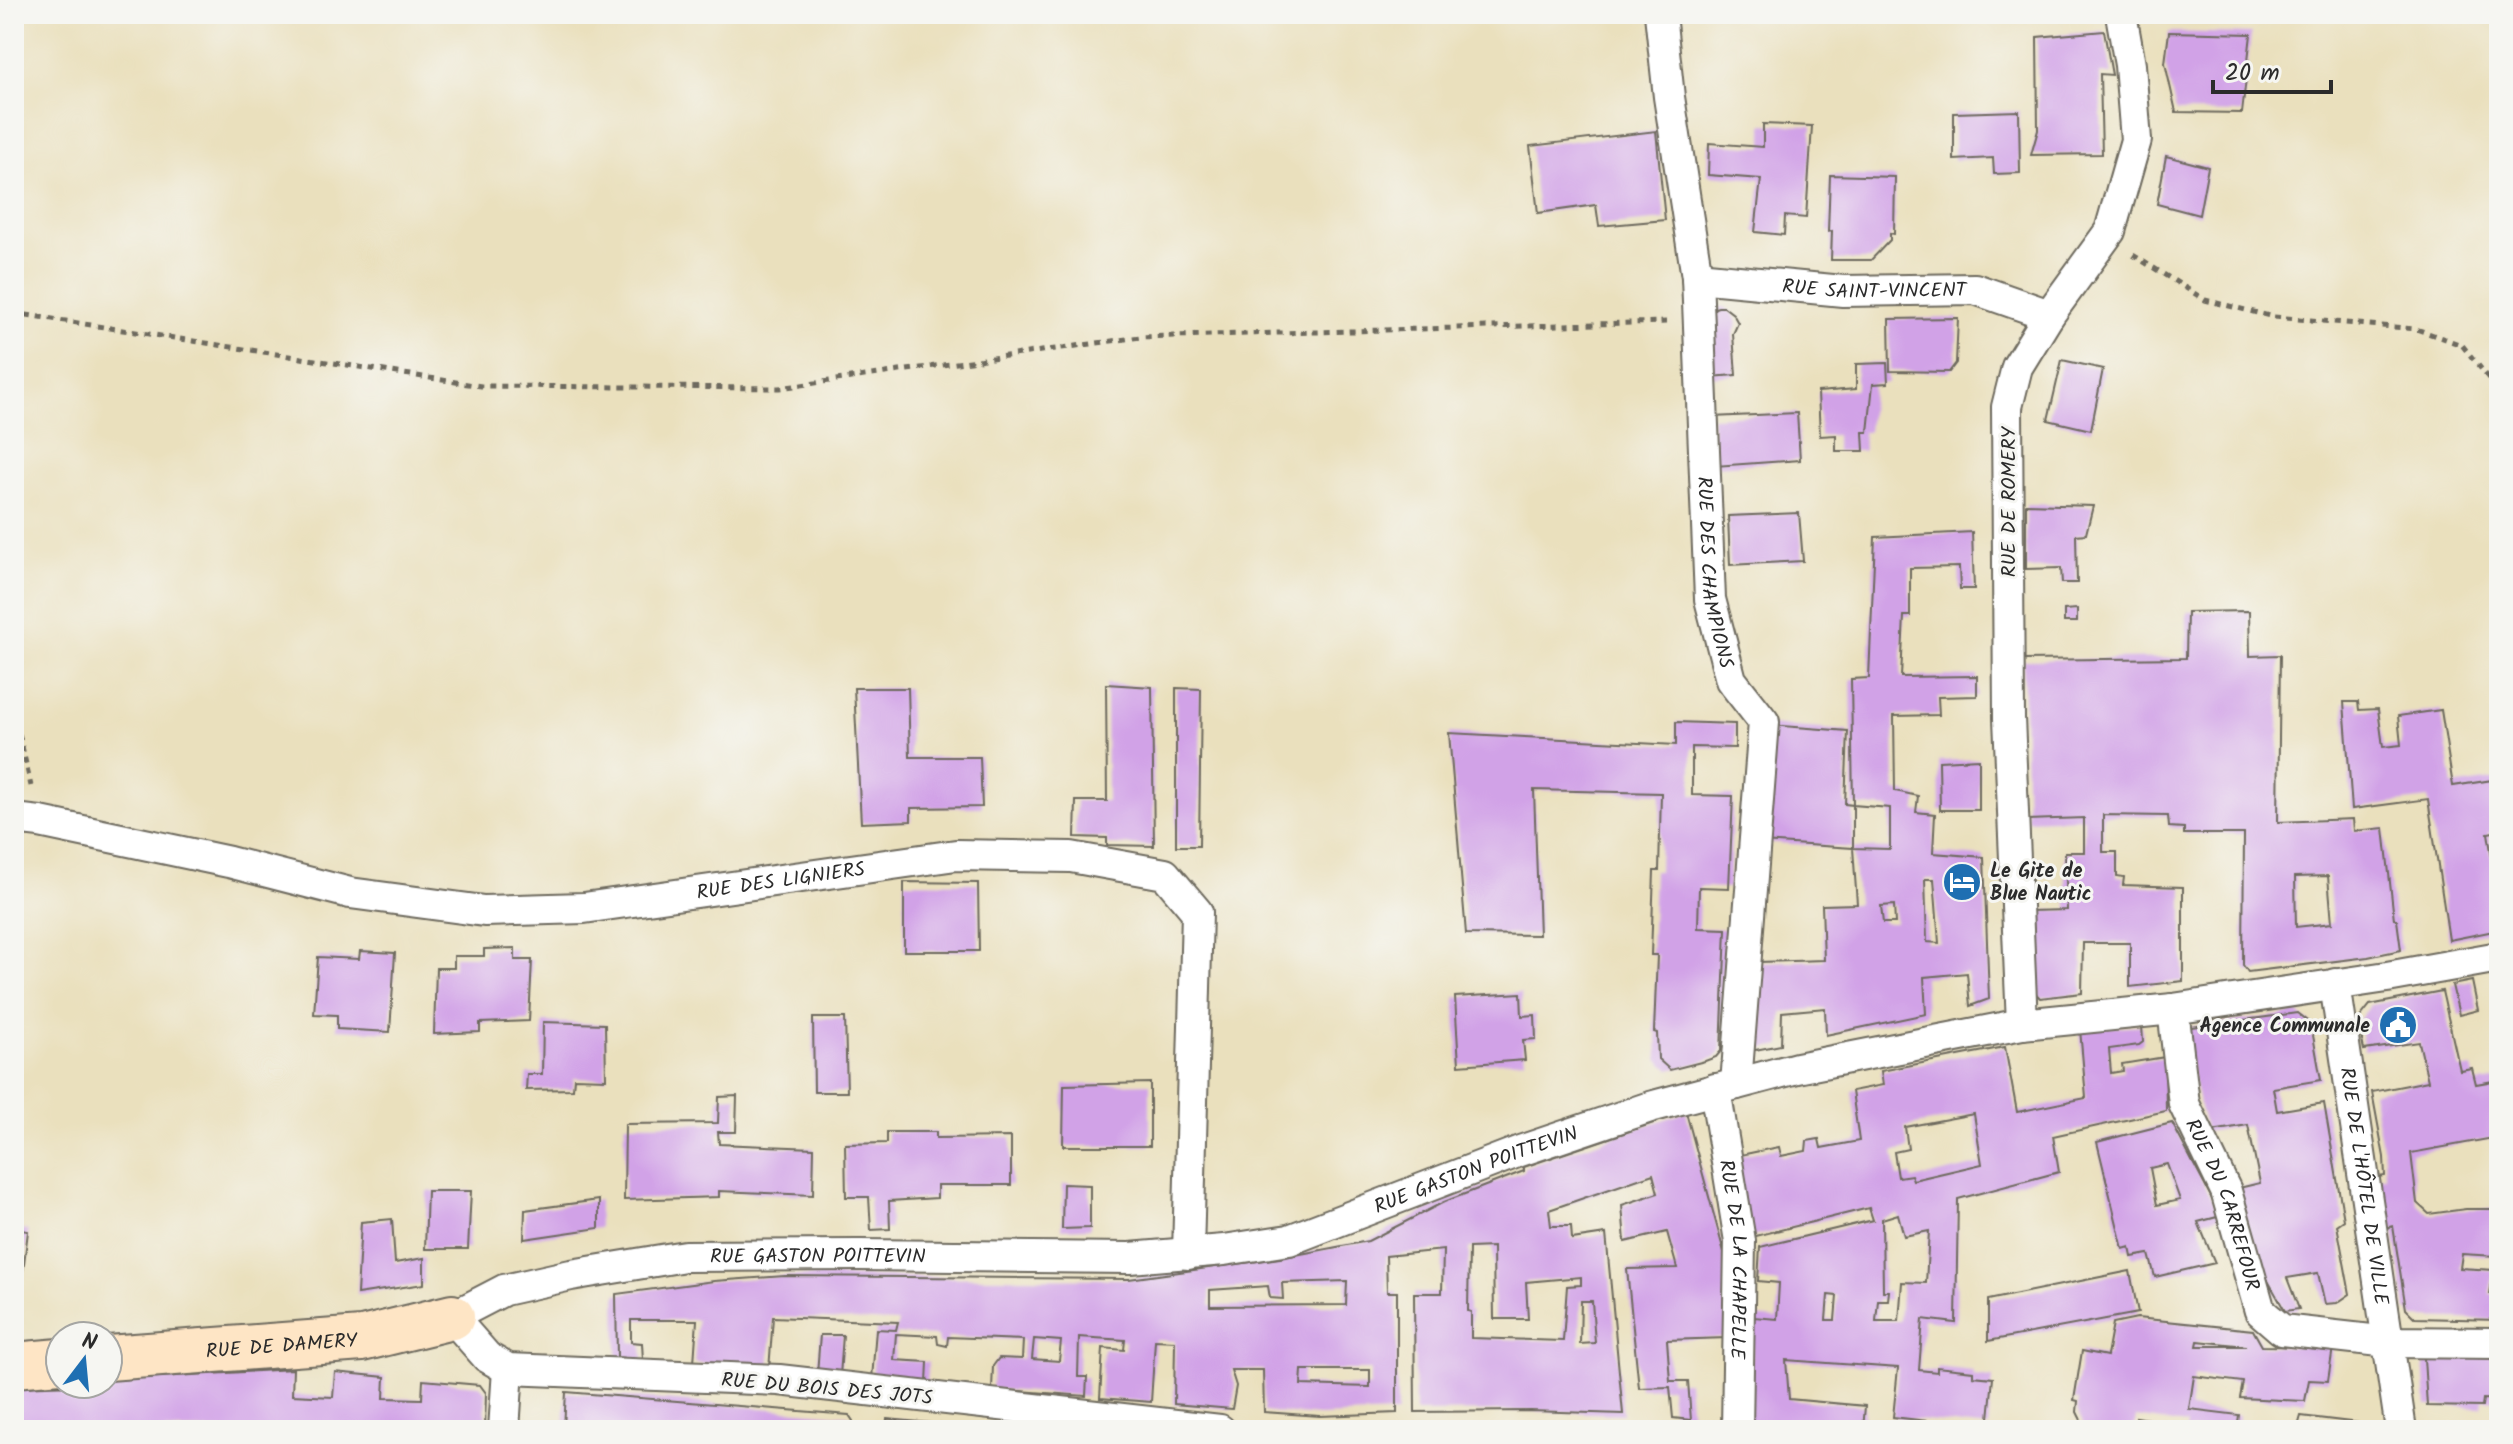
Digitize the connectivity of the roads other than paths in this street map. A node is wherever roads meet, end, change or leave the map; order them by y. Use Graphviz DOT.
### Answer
graph roads {
  1 [pos="1660,14"];
  2 [pos="2121,14"];
  3 [pos="1697,277"];
  4 [pos="2049,315"];
  5 [pos="27,820"];
  6 [pos="2499,957"];
  7 [pos="2335,984"];
  8 [pos="2173,1009"];
  9 [pos="2022,1024"];
  10 [pos="1726,1086"];
  11 [pos="1188,1254"];
  12 [pos="452,1317"];
  13 [pos="2389,1342"];
  14 [pos="2499,1343"];
  15 [pos="124,1357"];
  16 [pos="44,1362"];
  17 [pos="14,1365"];
  18 [pos="508,1369"];
  19 [pos="504,1430"];
  20 [pos="1220,1430"];
  21 [pos="1737,1430"];
  22 [pos="2401,1430"];
  1 -- 3 [label="street, RUE DES CHAMPIONS"];
  2 -- 4 [label="street, RUE DE ROMERY"];
  3 -- 4 [label="street, RUE SAINT-VINCENT"];
  3 -- 10 [label="street, RUE DES CHAMPIONS"];
  4 -- 9 [label="street, RUE DE ROMERY"];
  5 -- 11 [label="street, RUE DES LIGNIERS"];
  6 -- 7 [label="street, RUE GASTON POITTEVIN"];
  7 -- 8 [label="street, RUE GASTON POITTEVIN"];
  7 -- 13 [label="street, RUE DE L'HÔTEL DE VILLE"];
  8 -- 9 [label="street, RUE GASTON POITTEVIN"];
  8 -- 13 [label="street, RUE DU CARREFOUR"];
  9 -- 10 [label="street, RUE GASTON POITTEVIN"];
  10 -- 11 [label="street, RUE GASTON POITTEVIN"];
  10 -- 21 [label="street, RUE DE LA CHAPELLE"];
  11 -- 12 [label="street, RUE GASTON POITTEVIN"];
  12 -- 15 [label="main road, RUE DE DAMERY"];
  12 -- 18 [label="street"];
  13 -- 14 [label="street, RUE DU CARREFOUR"];
  13 -- 22 [label="street, RUE DE L'HÔTEL DE VILLE"];
  16 -- 17 [label="main road"];
  18 -- 19 [label="street"];
  18 -- 20 [label="street, RUE DU BOIS DES JOTS"];
}
